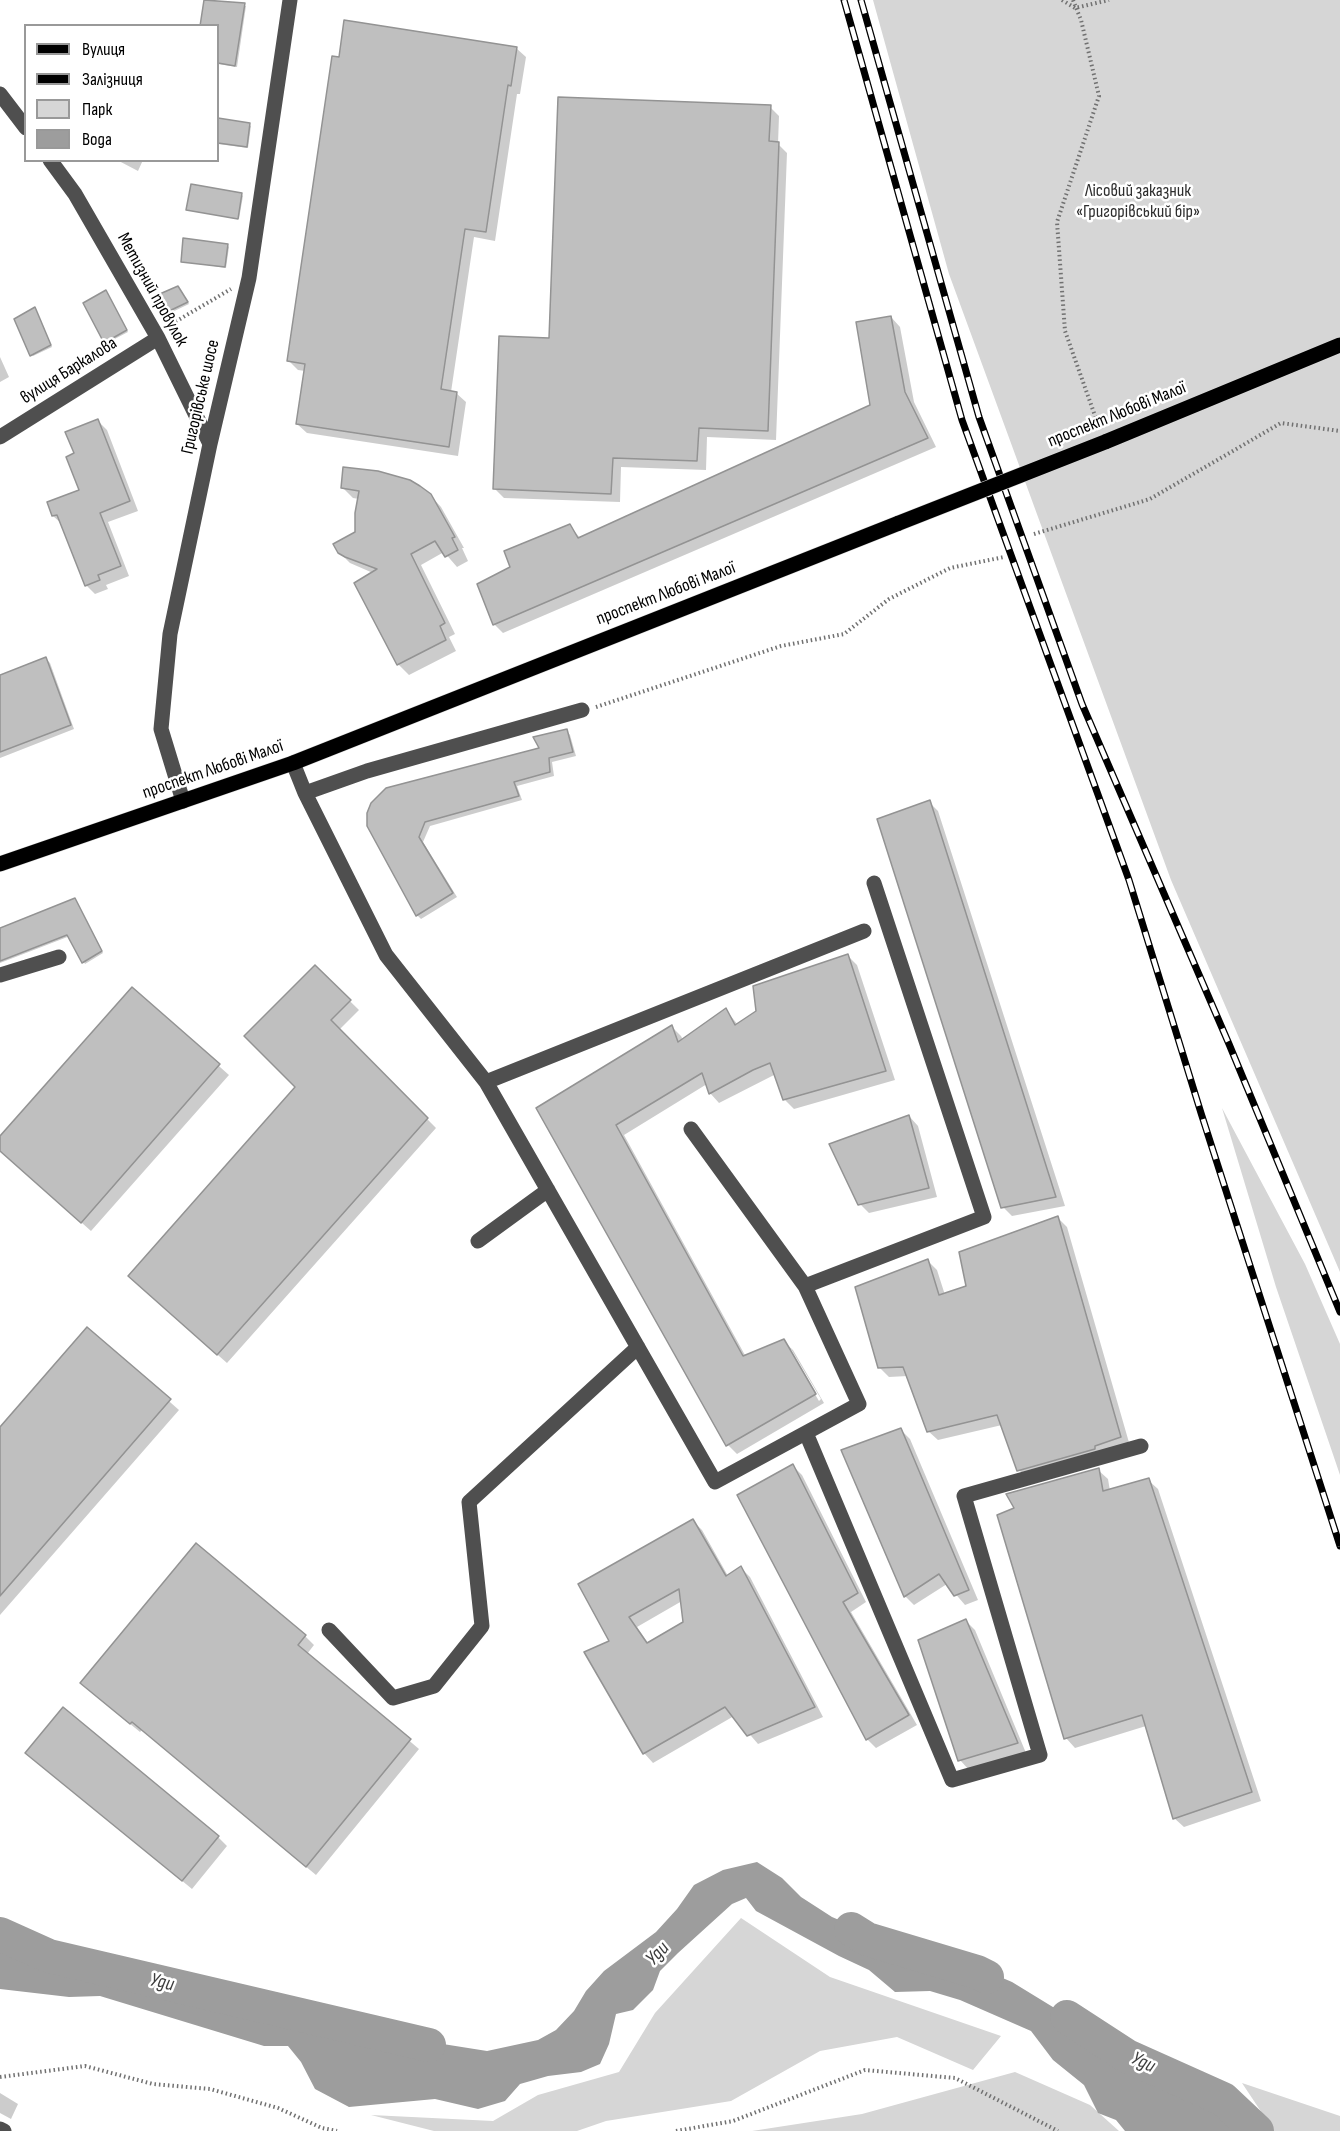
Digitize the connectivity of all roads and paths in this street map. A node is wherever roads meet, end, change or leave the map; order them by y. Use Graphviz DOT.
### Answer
graph roads {
  1 [pos="290,0"];
  2 [pos="1062,0"];
  3 [pos="1073,0"];
  4 [pos="1109,0"];
  5 [pos="1075,8"];
  6 [pos="0,94"];
  7 [pos="24,125"];
  8 [pos="51,162"];
  9 [pos="249,279"];
  10 [pos="158,338"];
  11 [pos="1340,345"];
  12 [pos="1340,431"];
  13 [pos="0,437"];
  14 [pos="1104,442"];
  15 [pos="210,444"];
  16 [pos="1034,534"];
  17 [pos="1004,557"];
  18 [pos="582,710"];
  19 [pos="293,762"];
  20 [pos="305,793"];
  21 [pos="183,801"];
  22 [pos="0,864"];
  23 [pos="874,883"];
  24 [pos="864,932"];
  25 [pos="59,957"];
  26 [pos="0,975"];
  27 [pos="486,1082"];
  28 [pos="691,1129"];
  29 [pos="548,1190"];
  30 [pos="478,1241"];
  31 [pos="805,1286"];
  32 [pos="638,1347"];
  33 [pos="806,1433"];
  34 [pos="1141,1446"];
  35 [pos="329,1630"];
  36 [pos="0,2077"];
  37 [pos="337,2131"];
  38 [pos="676,2131"];
  39 [pos="1058,2131"];
  1 -- 9 [label="street, Григорівське шосе"];
  2 -- 5 [label="path"];
  3 -- 5 [label="path"];
  4 -- 5 [label="path"];
  5 -- 14 [label="path"];
  6 -- 7 [label="street"];
  8 -- 10 [label="street, Метизний провулок"];
  9 -- 10 [label="path"];
  9 -- 15 [label="street, Григорівське шосе"];
  10 -- 13 [label="street, вулиця Баркалова"];
  10 -- 15 [label="street, Метизний провулок"];
  11 -- 14 [label="main road, проспект Любові Малої"];
  12 -- 16 [label="path"];
  14 -- 19 [label="main road, проспект Любові Малої, bridge"];
  15 -- 21 [label="street, Григорівське шосе"];
  17 -- 18 [label="path"];
  18 -- 20 [label="street"];
  19 -- 20 [label="street"];
  19 -- 21 [label="main road, проспект Любові Малої"];
  20 -- 27 [label="street"];
  21 -- 22 [label="main road, проспект Любові Малої"];
  23 -- 31 [label="street"];
  24 -- 27 [label="street"];
  25 -- 26 [label="street"];
  27 -- 29 [label="street"];
  28 -- 31 [label="street"];
  29 -- 30 [label="street"];
  29 -- 32 [label="street"];
  31 -- 33 [label="street"];
  32 -- 33 [label="street"];
  32 -- 35 [label="street"];
  33 -- 34 [label="street"];
  36 -- 37 [label="path"];
  38 -- 39 [label="path"];
}
